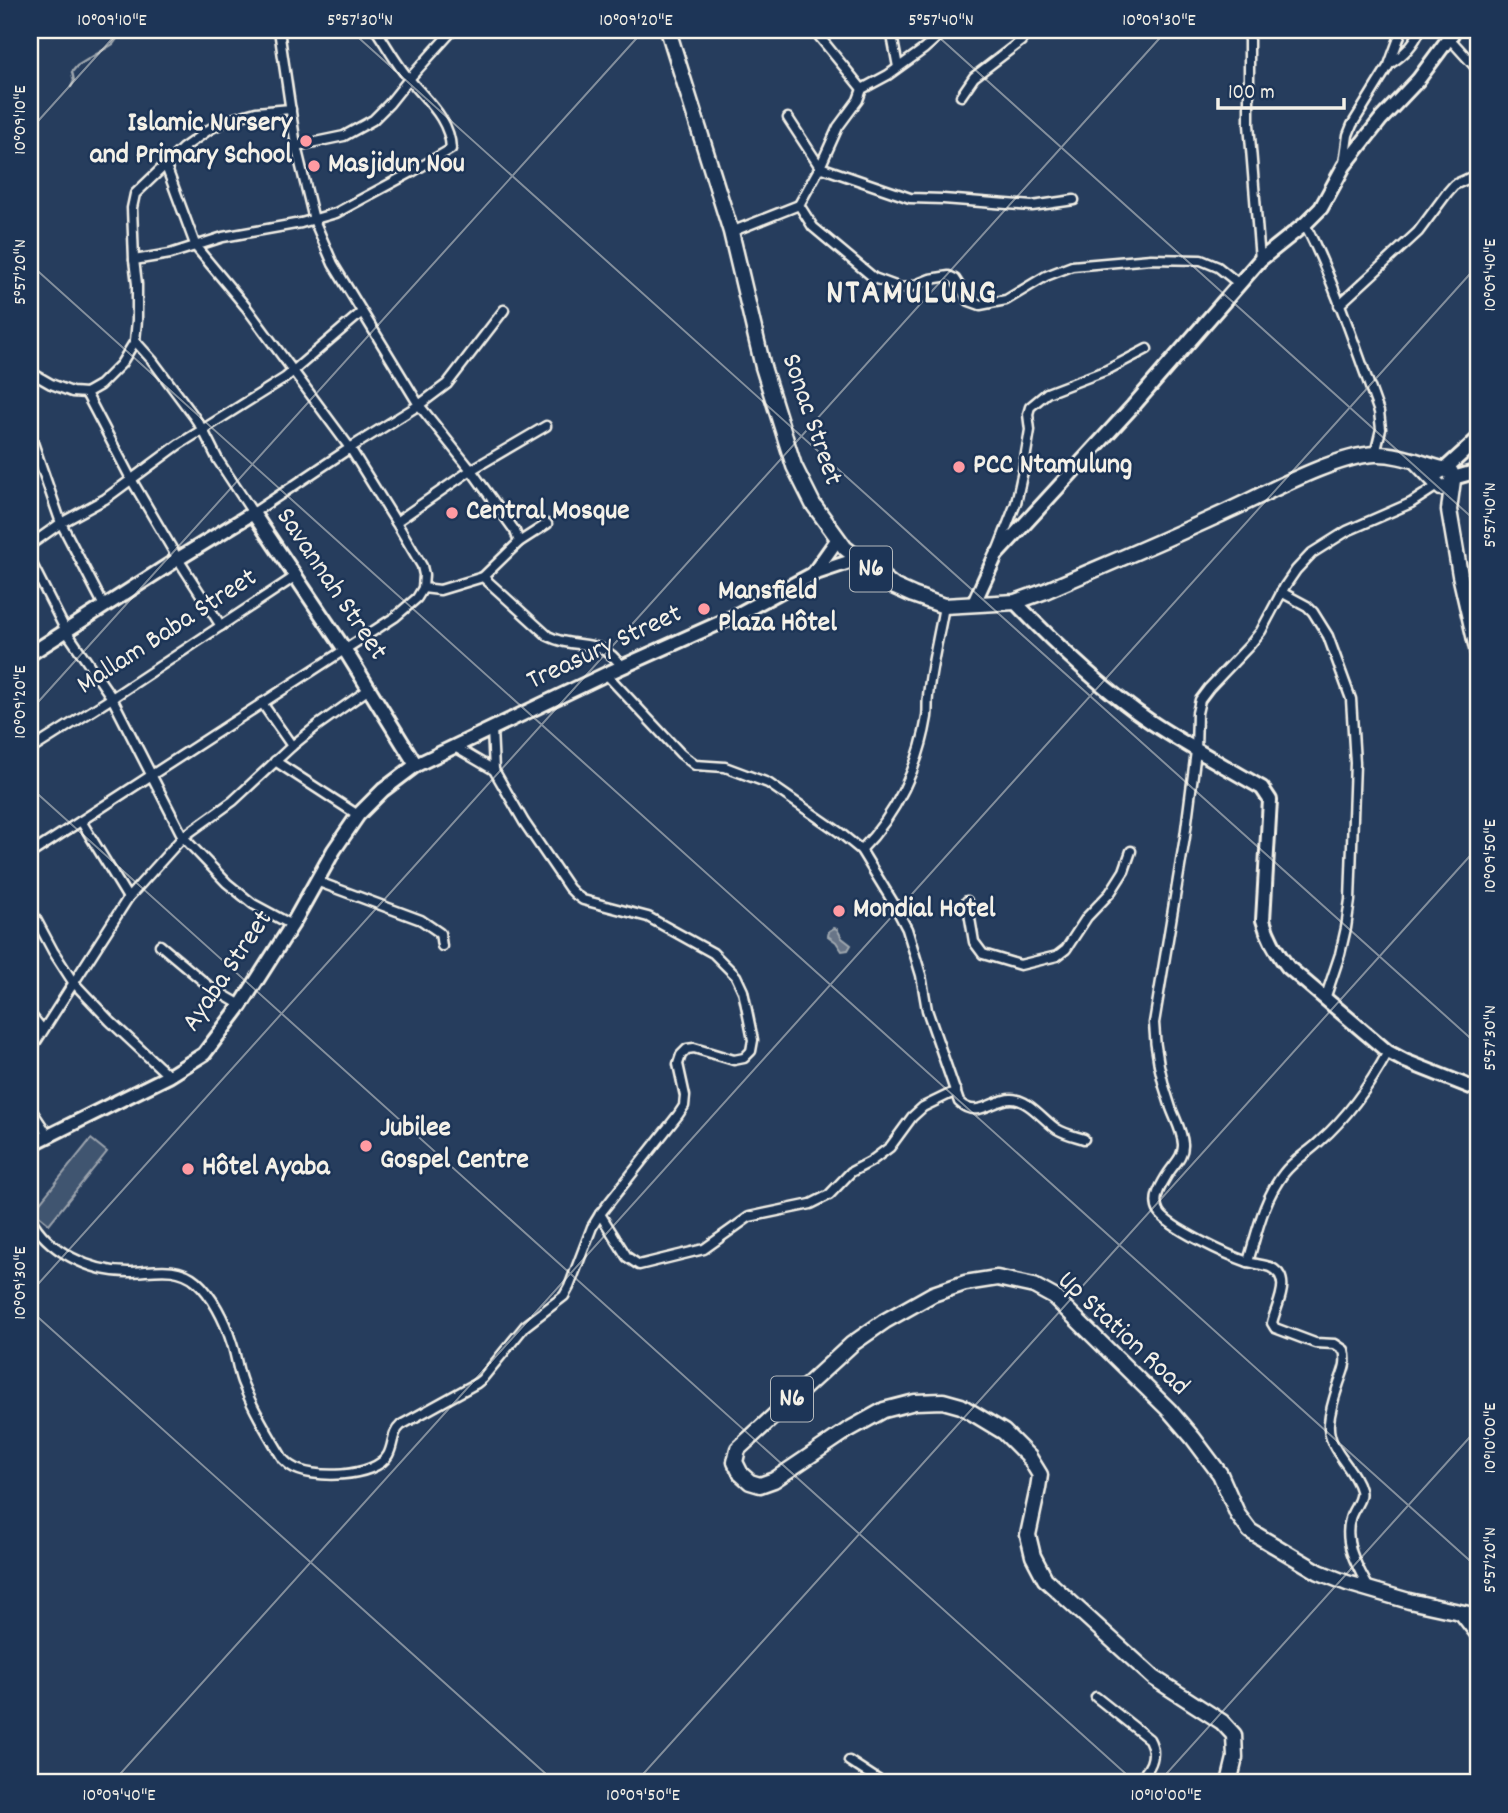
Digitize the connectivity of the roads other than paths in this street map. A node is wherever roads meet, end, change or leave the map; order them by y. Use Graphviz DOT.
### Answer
graph roads {
  1 [pos="279,30"];
  2 [pos="376,30"];
  3 [pos="453,30"];
  4 [pos="668,30"];
  5 [pos="814,30"];
  6 [pos="891,30"];
  7 [pos="946,30"];
  8 [pos="1028,30"];
  9 [pos="1249,30"];
  10 [pos="1402,30"];
  11 [pos="1420,30"];
  12 [pos="1452,33"];
  13 [pos="1389,65"];
  14 [pos="898,67"];
  15 [pos="1478,70"];
  16 [pos="409,79"];
  17 [pos="862,89"];
  18 [pos="961,96"];
  19 [pos="291,109"];
  20 [pos="788,118"];
  21 [pos="296,146"];
  22 [pos="166,166"];
  23 [pos="1344,166"];
  24 [pos="820,167"];
  25 [pos="1478,173"];
  26 [pos="1074,201"];
  27 [pos="799,205"];
  28 [pos="314,220"];
  29 [pos="1305,224"];
  30 [pos="731,232"];
  31 [pos="196,247"];
  32 [pos="134,260"];
  33 [pos="1260,260"];
  34 [pos="1238,284"];
  35 [pos="1339,305"];
  36 [pos="504,310"];
  37 [pos="362,312"];
  38 [pos="135,341"];
  39 [pos="1147,349"];
  40 [pos="30,372"];
  41 [pos="293,372"];
  42 [pos="86,393"];
  43 [pos="419,405"];
  44 [pos="546,426"];
  45 [pos="203,430"];
  46 [pos="30,434"];
  47 [pos="1478,441"];
  48 [pos="350,448"];
  49 [pos="1375,454"];
  50 [pos="471,470"];
  51 [pos="1478,471"];
  52 [pos="1445,478"];
  53 [pos="131,479"];
  54 [pos="253,513"];
  55 [pos="396,522"];
  56 [pos="61,523"];
  57 [pos="547,524"];
  58 [pos="837,540"];
  59 [pos="519,542"];
  60 [pos="30,545"];
  61 [pos="996,555"];
  62 [pos="30,559"];
  63 [pos="178,559"];
  64 [pos="858,559"];
  65 [pos="813,574"];
  66 [pos="296,576"];
  67 [pos="483,576"];
  68 [pos="423,589"];
  69 [pos="1281,592"];
  70 [pos="1015,602"];
  71 [pos="974,603"];
  72 [pos="104,606"];
  73 [pos="944,606"];
  74 [pos="221,626"];
  75 [pos="66,631"];
  76 [pos="345,650"];
  77 [pos="1478,653"];
  78 [pos="30,654"];
  79 [pos="622,667"];
  80 [pos="607,674"];
  81 [pos="369,689"];
  82 [pos="112,698"];
  83 [pos="262,703"];
  84 [pos="492,729"];
  85 [pos="292,746"];
  86 [pos="455,747"];
  87 [pos="30,750"];
  88 [pos="1196,751"];
  89 [pos="275,761"];
  90 [pos="416,765"];
  91 [pos="494,770"];
  92 [pos="151,775"];
  93 [pos="358,815"];
  94 [pos="81,821"];
  95 [pos="183,837"];
  96 [pos="861,850"];
  97 [pos="1131,851"];
  98 [pos="30,853"];
  99 [pos="316,881"];
  100 [pos="128,898"];
  101 [pos="967,901"];
  102 [pos="30,908"];
  103 [pos="292,925"];
  104 [pos="160,945"];
  105 [pos="442,946"];
  106 [pos="73,982"];
  107 [pos="1325,999"];
  108 [pos="241,1005"];
  109 [pos="30,1014"];
  110 [pos="43,1030"];
  111 [pos="30,1051"];
  112 [pos="1388,1052"];
  113 [pos="169,1076"];
  114 [pos="1478,1090"];
  115 [pos="956,1091"];
  116 [pos="30,1108"];
  117 [pos="48,1135"];
  118 [pos="1084,1139"];
  119 [pos="30,1145"];
  120 [pos="600,1214"];
  121 [pos="30,1217"];
  122 [pos="1248,1262"];
  123 [pos="1371,1590"];
  124 [pos="1456,1611"];
  125 [pos="1478,1616"];
  126 [pos="1478,1639"];
  127 [pos="1096,1697"];
  128 [pos="849,1761"];
  129 [pos="883,1783"];
  130 [pos="1135,1783"];
  131 [pos="1229,1783"];
  1 -- 19 [label="street"];
  2 -- 16 [label="street"];
  3 -- 16 [label="street"];
  4 -- 30 [label="highway, Sonac Street / N6"];
  5 -- 17 [label="street"];
  6 -- 14 [label="street"];
  7 -- 14 [label="street"];
  8 -- 18 [label="street"];
  9 -- 33 [label="street"];
  10 -- 13 [label="street"];
  11 -- 13 [label="street"];
  12 -- 15 [label="street"];
  12 -- 23 [label="street"];
  13 -- 23 [label="street"];
  14 -- 17 [label="street"];
  16 -- 21 [label="street"];
  16 -- 28 [label="street"];
  17 -- 24 [label="street"];
  19 -- 21 [label="street"];
  19 -- 22 [label="street"];
  20 -- 24 [label="street"];
  21 -- 28 [label="street"];
  22 -- 31 [label="street"];
  22 -- 32 [label="street"];
  23 -- 29 [label="street"];
  24 -- 26 [label="street"];
  24 -- 27 [label="street"];
  25 -- 35 [label="street"];
  27 -- 30 [label="street"];
  27 -- 34 [label="street"];
  28 -- 31 [label="street"];
  28 -- 37 [label="street"];
  29 -- 33 [label="street"];
  29 -- 35 [label="street"];
  30 -- 58 [label="highway, Sonac Street / N6"];
  31 -- 32 [label="street"];
  31 -- 41 [label="street"];
  32 -- 38 [label="street"];
  33 -- 34 [label="street"];
  34 -- 61 [label="street"];
  35 -- 49 [label="street"];
  36 -- 43 [label="street"];
  37 -- 41 [label="street"];
  37 -- 43 [label="street"];
  38 -- 42 [label="street"];
  38 -- 45 [label="street"];
  39 -- 61 [label="street"];
  40 -- 42 [label="street"];
  41 -- 45 [label="street"];
  41 -- 48 [label="street"];
  42 -- 53 [label="street"];
  43 -- 48 [label="street"];
  43 -- 50 [label="street"];
  44 -- 50 [label="street"];
  45 -- 53 [label="street"];
  45 -- 54 [label="street"];
  46 -- 56 [label="street"];
  47 -- 52 [label="street"];
  48 -- 54 [label="street"];
  48 -- 55 [label="street"];
  49 -- 52 [label="highway, Sonac Street / N6"];
  49 -- 70 [label="highway, Sonac Street / N6"];
  50 -- 55 [label="street"];
  50 -- 59 [label="street"];
  51 -- 52 [label="street"];
  52 -- 69 [label="street"];
  52 -- 77 [label="highway"];
  53 -- 56 [label="street"];
  53 -- 63 [label="street"];
  54 -- 63 [label="street, Savannah Street"];
  54 -- 66 [label="street, Savannah Street"];
  55 -- 68 [label="street"];
  56 -- 60 [label="street"];
  56 -- 72 [label="street"];
  57 -- 59 [label="street"];
  58 -- 64 [label="highway, Sonac Street / N6"];
  58 -- 65 [label="street, Treasury Street"];
  59 -- 67 [label="street"];
  61 -- 71 [label="street"];
  62 -- 75 [label="street"];
  63 -- 72 [label="street, Savannah Street"];
  63 -- 74 [label="street"];
  64 -- 65 [label="street, Treasury Street"];
  64 -- 73 [label="highway, Sonac Street / N6"];
  65 -- 79 [label="street, Treasury Street"];
  66 -- 74 [label="street, Mallam Baba Street"];
  66 -- 76 [label="street, Savannah Street"];
  67 -- 68 [label="street"];
  67 -- 79 [label="street"];
  68 -- 76 [label="street"];
  69 -- 88 [label="street"];
  69 -- 107 [label="street"];
  70 -- 71 [label="highway, Sonac Street / N6"];
  70 -- 88 [label="street"];
  71 -- 73 [label="highway, Sonac Street / N6"];
  72 -- 75 [label="street, Savannah Street"];
  73 -- 96 [label="street"];
  74 -- 82 [label="street, Mallam Baba Street"];
  75 -- 78 [label="street, Savannah Street"];
  75 -- 82 [label="street"];
  76 -- 81 [label="street, Savannah Street"];
  76 -- 83 [label="street"];
  79 -- 80 [label="street, Treasury Street"];
  80 -- 84 [label="street, Treasury Street"];
  80 -- 96 [label="street"];
  81 -- 85 [label="street"];
  81 -- 90 [label="street, Savannah Street"];
  82 -- 87 [label="street, Mallam Baba Street"];
  82 -- 92 [label="street"];
  83 -- 85 [label="street"];
  83 -- 92 [label="street"];
  84 -- 86 [label="street, Treasury Street"];
  84 -- 91 [label="street"];
  85 -- 89 [label="street"];
  86 -- 90 [label="street, Treasury Street"];
  86 -- 91 [label="street"];
  88 -- 107 [label="street"];
  88 -- 122 [label="street"];
  89 -- 93 [label="street"];
  89 -- 95 [label="street"];
  90 -- 93 [label="street, Ayaba Street"];
  91 -- 120 [label="street"];
  92 -- 94 [label="street"];
  92 -- 95 [label="street"];
  93 -- 99 [label="street, Ayaba Street"];
  94 -- 98 [label="street"];
  94 -- 100 [label="street"];
  95 -- 100 [label="street"];
  95 -- 103 [label="street"];
  96 -- 115 [label="street"];
  97 -- 101 [label="street"];
  99 -- 103 [label="street, Ayaba Street"];
  99 -- 105 [label="street"];
  100 -- 106 [label="street"];
  102 -- 106 [label="street"];
  103 -- 108 [label="street, Ayaba Street"];
  104 -- 108 [label="street"];
  106 -- 110 [label="street"];
  106 -- 113 [label="street"];
  107 -- 112 [label="street"];
  108 -- 113 [label="street, Ayaba Street"];
  109 -- 110 [label="street"];
  110 -- 111 [label="street"];
  112 -- 114 [label="street"];
  112 -- 122 [label="street"];
  113 -- 117 [label="street, Ayaba Street"];
  115 -- 118 [label="street"];
  115 -- 120 [label="street"];
  116 -- 117 [label="street"];
  117 -- 119 [label="street, Ayaba Street"];
  120 -- 121 [label="street"];
  122 -- 123 [label="street"];
  123 -- 124 [label="highway, Up Station Road / N6"];
  123 -- 131 [label="highway, Up Station Road / N6"];
  124 -- 125 [label="highway, Up Station Road / N6"];
  124 -- 126 [label="street"];
  127 -- 130 [label="street"];
  128 -- 129 [label="street"];
}
